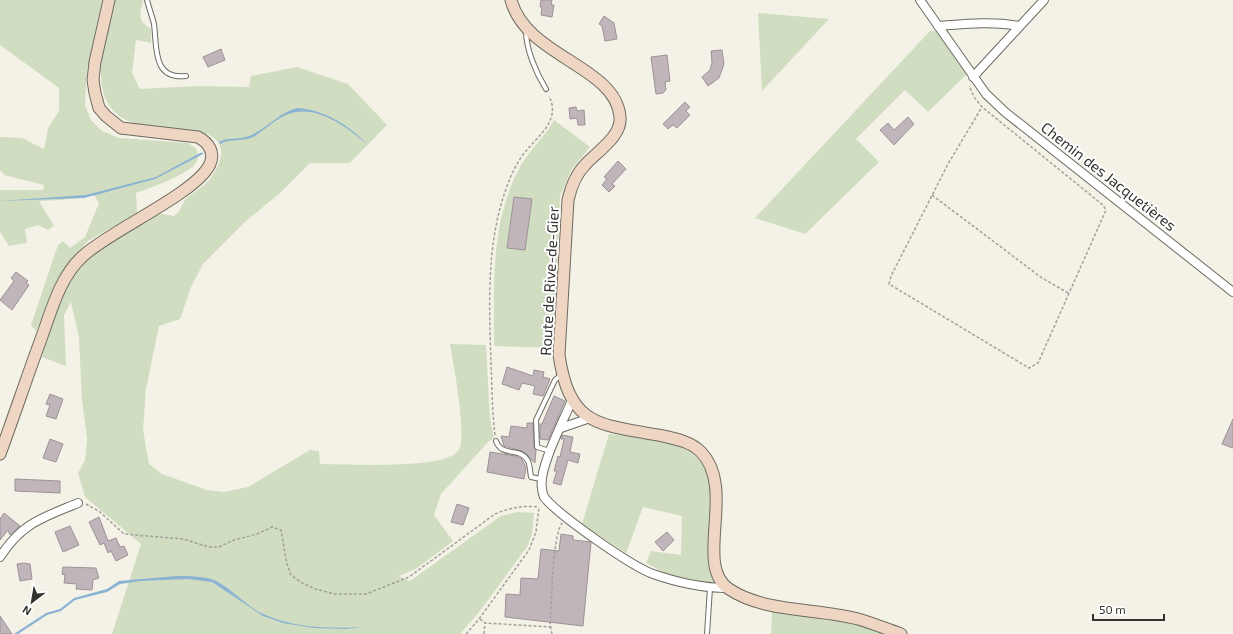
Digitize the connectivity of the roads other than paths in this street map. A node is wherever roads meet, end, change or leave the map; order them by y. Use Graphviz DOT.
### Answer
graph roads {
  1 [pos="109,0"];
  2 [pos="147,0"];
  3 [pos="511,0"];
  4 [pos="920,0"];
  5 [pos="1044,0"];
  6 [pos="938,26"];
  7 [pos="1019,26"];
  8 [pos="526,28"];
  9 [pos="186,76"];
  10 [pos="973,77"];
  11 [pos="546,88"];
  12 [pos="1233,292"];
  13 [pos="562,374"];
  14 [pos="572,400"];
  15 [pos="590,418"];
  16 [pos="561,428"];
  17 [pos="496,442"];
  18 [pos="551,451"];
  19 [pos="0,454"];
  20 [pos="541,479"];
  21 [pos="78,504"];
  22 [pos="0,557"];
  23 [pos="710,588"];
  24 [pos="727,588"];
  25 [pos="707,634"];
  26 [pos="901,634"];
  1 -- 19 [label="main road"];
  2 -- 9 [label="lane"];
  3 -- 8 [label="main road, Route de Rive-de-Gier"];
  4 -- 6 [label="street, Chemin des Jacquetières"];
  5 -- 7 [label="street"];
  6 -- 7 [label="street"];
  6 -- 10 [label="street, Chemin des Jacquetières"];
  7 -- 10 [label="street"];
  8 -- 11 [label="lane"];
  8 -- 13 [label="main road, Route de Rive-de-Gier"];
  10 -- 12 [label="street, Chemin des Jacquetières"];
  13 -- 14 [label="main road, Route de Rive-de-Gier"];
  13 -- 18 [label="lane"];
  14 -- 15 [label="main road, Route de Rive-de-Gier"];
  14 -- 16 [label="street"];
  15 -- 16 [label="street"];
  15 -- 24 [label="main road, Route de Rive-de-Gier"];
  16 -- 18 [label="street"];
  17 -- 20 [label="lane"];
  18 -- 20 [label="street"];
  20 -- 23 [label="street"];
  21 -- 22 [label="street"];
  23 -- 24 [label="street"];
  23 -- 25 [label="lane"];
  24 -- 26 [label="main road"];
}
